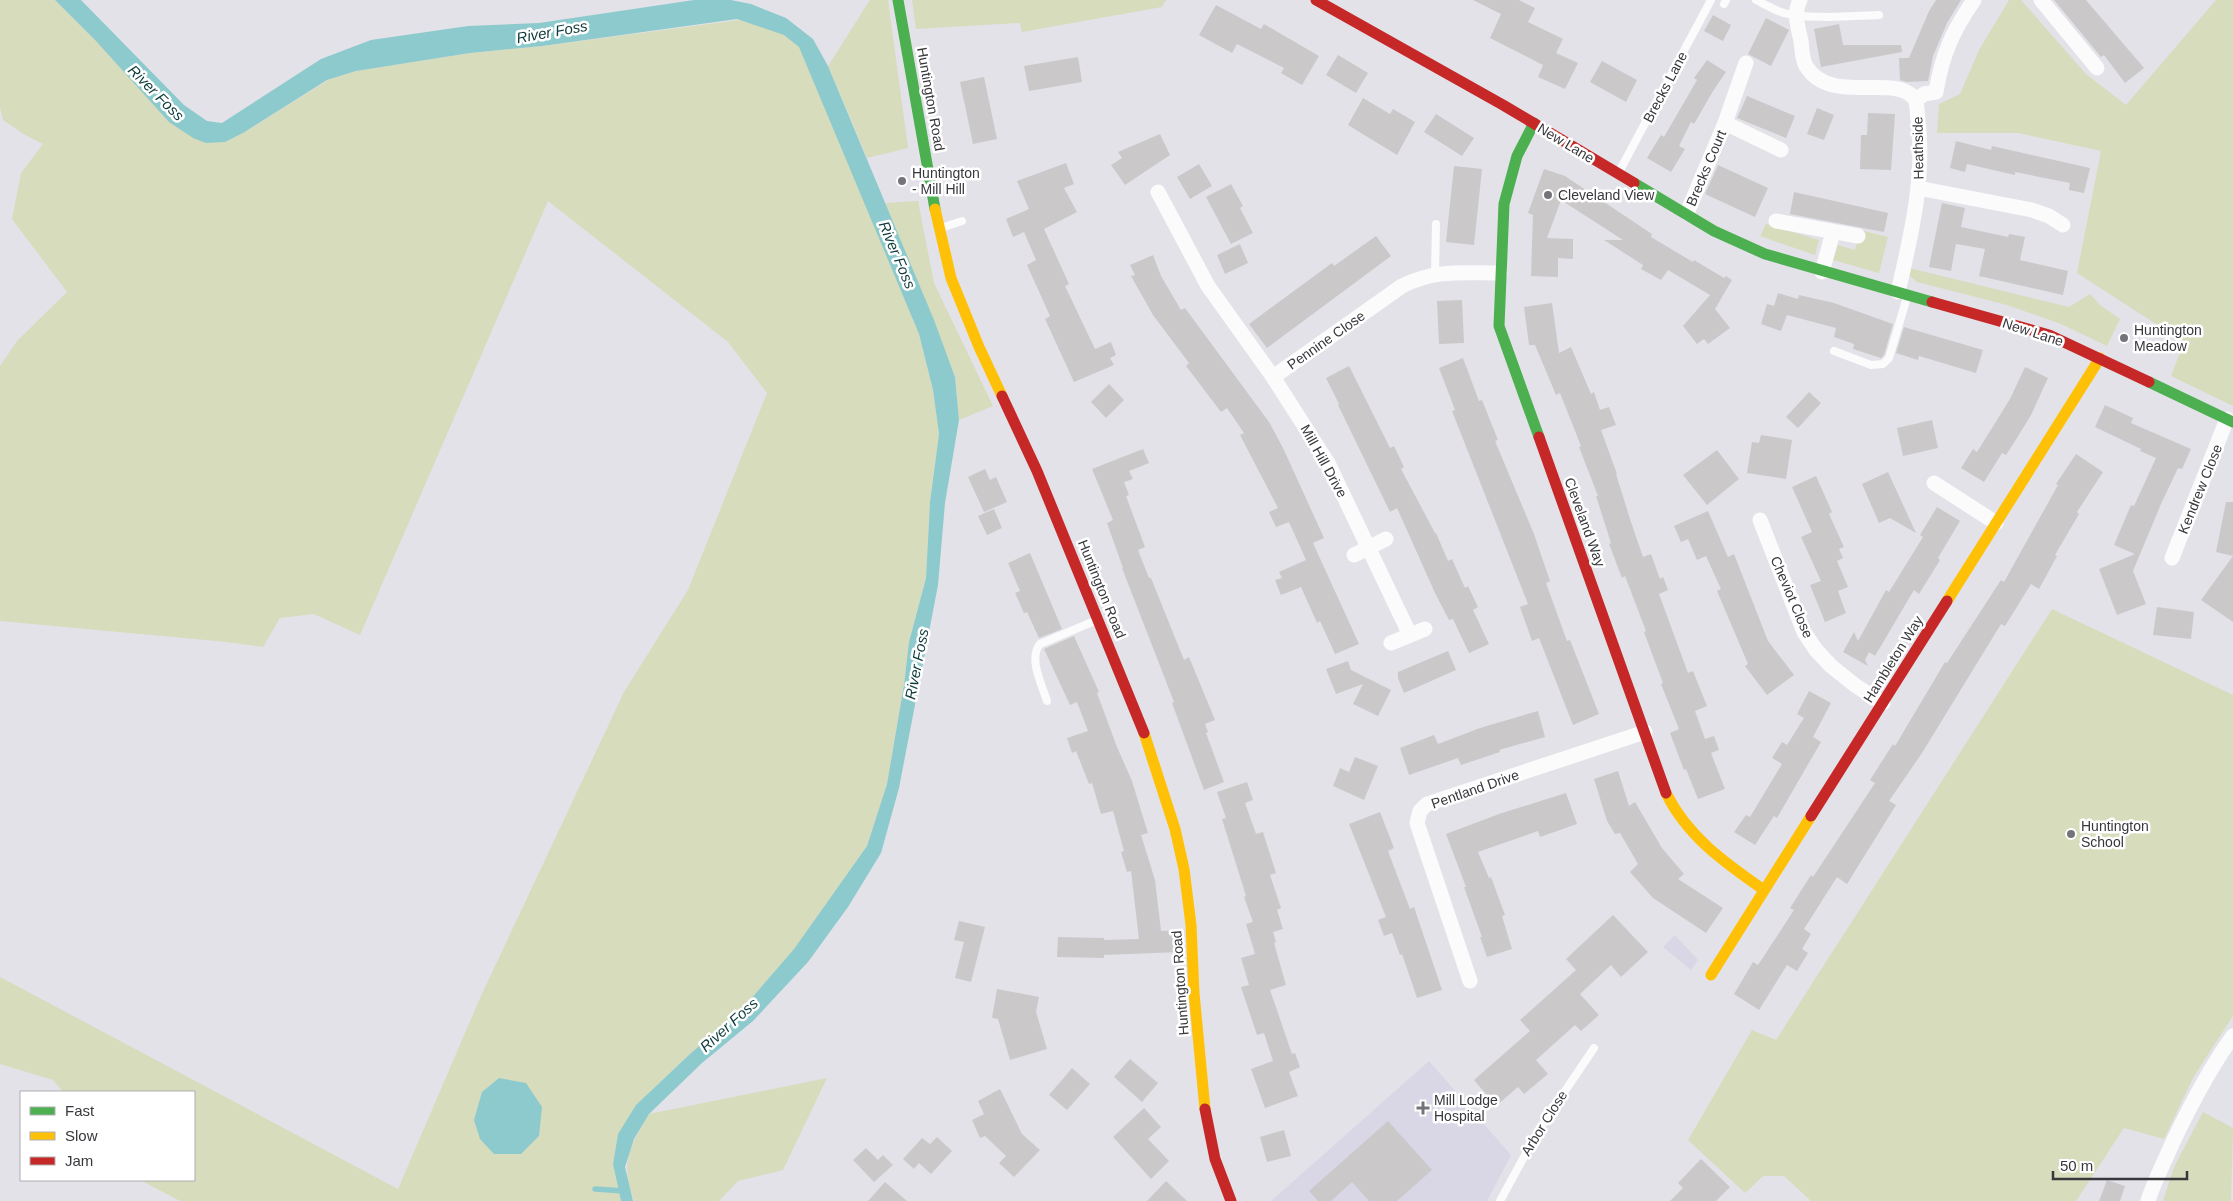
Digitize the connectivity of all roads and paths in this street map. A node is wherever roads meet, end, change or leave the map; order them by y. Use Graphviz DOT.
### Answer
graph roads {
  1 [pos="898,0"];
  2 [pos="1316,0"];
  3 [pos="1711,0"];
  4 [pos="1756,0"];
  5 [pos="1800,0"];
  6 [pos="1974,0"];
  7 [pos="2041,0"];
  8 [pos="1796,15"];
  9 [pos="1879,15"];
  10 [pos="1746,63"];
  11 [pos="2097,68"];
  12 [pos="1916,100"];
  13 [pos="1725,123"];
  14 [pos="1534,124"];
  15 [pos="1781,150"];
  16 [pos="1618,174"];
  17 [pos="1918,188"];
  18 [pos="1158,192"];
  19 [pos="1687,214"];
  20 [pos="962,221"];
  21 [pos="1776,221"];
  22 [pos="1436,224"];
  23 [pos="2063,225"];
  24 [pos="939,229"];
  25 [pos="1832,232"];
  26 [pos="1858,236"];
  27 [pos="1822,272"];
  28 [pos="1500,273"];
  29 [pos="1435,274"];
  30 [pos="1903,294"];
  31 [pos="1834,351"];
  32 [pos="2100,358"];
  33 [pos="1274,378"];
  34 [pos="2230,421"];
  35 [pos="1934,483"];
  36 [pos="1760,520"];
  37 [pos="1996,523"];
  38 [pos="1386,539"];
  39 [pos="1368,548"];
  40 [pos="1354,555"];
  41 [pos="2172,558"];
  42 [pos="1099,619"];
  43 [pos="1425,629"];
  44 [pos="1410,635"];
  45 [pos="1391,643"];
  46 [pos="1047,701"];
  47 [pos="1883,703"];
  48 [pos="1646,732"];
  49 [pos="1764,890"];
  50 [pos="1711,974"];
  51 [pos="1470,981"];
  52 [pos="2233,1036"];
  53 [pos="1594,1048"];
  54 [pos="1231,1201"];
  55 [pos="1500,1201"];
  56 [pos="2148,1201"];
  1 -- 24 [label="street, Huntington Road"];
  2 -- 14 [label="street, New Lane"];
  3 -- 16 [label="lane, Brecks Lane"];
  4 -- 8 [label="lane"];
  5 -- 8 [label="street, Heathside"];
  6 -- 12 [label="street"];
  7 -- 11 [label="street"];
  8 -- 9 [label="lane"];
  8 -- 12 [label="street, Heathside"];
  10 -- 13 [label="street, Brecks Court"];
  12 -- 17 [label="street, Heathside"];
  13 -- 15 [label="street, Brecks Court"];
  13 -- 19 [label="street, Brecks Court"];
  14 -- 16 [label="street, New Lane"];
  14 -- 28 [label="street, Cleveland Way"];
  16 -- 19 [label="street, New Lane"];
  17 -- 23 [label="street"];
  17 -- 30 [label="street, Heathside"];
  18 -- 33 [label="street, Pennine Close"];
  19 -- 27 [label="street, New Lane"];
  20 -- 24 [label="lane"];
  21 -- 25 [label="street"];
  22 -- 29 [label="lane"];
  24 -- 42 [label="street, Huntington Road"];
  25 -- 26 [label="street"];
  25 -- 27 [label="street"];
  27 -- 30 [label="street, New Lane"];
  28 -- 29 [label="street, Pennine Close"];
  28 -- 48 [label="street, Cleveland Way"];
  29 -- 33 [label="street, Pennine Close"];
  30 -- 31 [label="lane"];
  30 -- 32 [label="street, New Lane"];
  32 -- 34 [label="street, New Lane"];
  32 -- 37 [label="street, Hambleton Way"];
  33 -- 39 [label="street, Mill Hill Drive"];
  34 -- 41 [label="street, Kendrew Close"];
  35 -- 37 [label="street"];
  36 -- 47 [label="street, Cheviot Close"];
  37 -- 47 [label="street, Hambleton Way"];
  38 -- 39 [label="street"];
  39 -- 40 [label="street"];
  39 -- 44 [label="street, Mill Hill Drive"];
  42 -- 46 [label="lane"];
  42 -- 54 [label="street, Huntington Road"];
  43 -- 44 [label="street"];
  44 -- 45 [label="street"];
  47 -- 49 [label="street, Hambleton Way"];
  48 -- 49 [label="street, Cleveland Way"];
  48 -- 51 [label="street, Pentland Drive"];
  49 -- 50 [label="street, Hambleton Way"];
  52 -- 56 [label="street"];
  53 -- 55 [label="lane, Arbor Close"];
}
